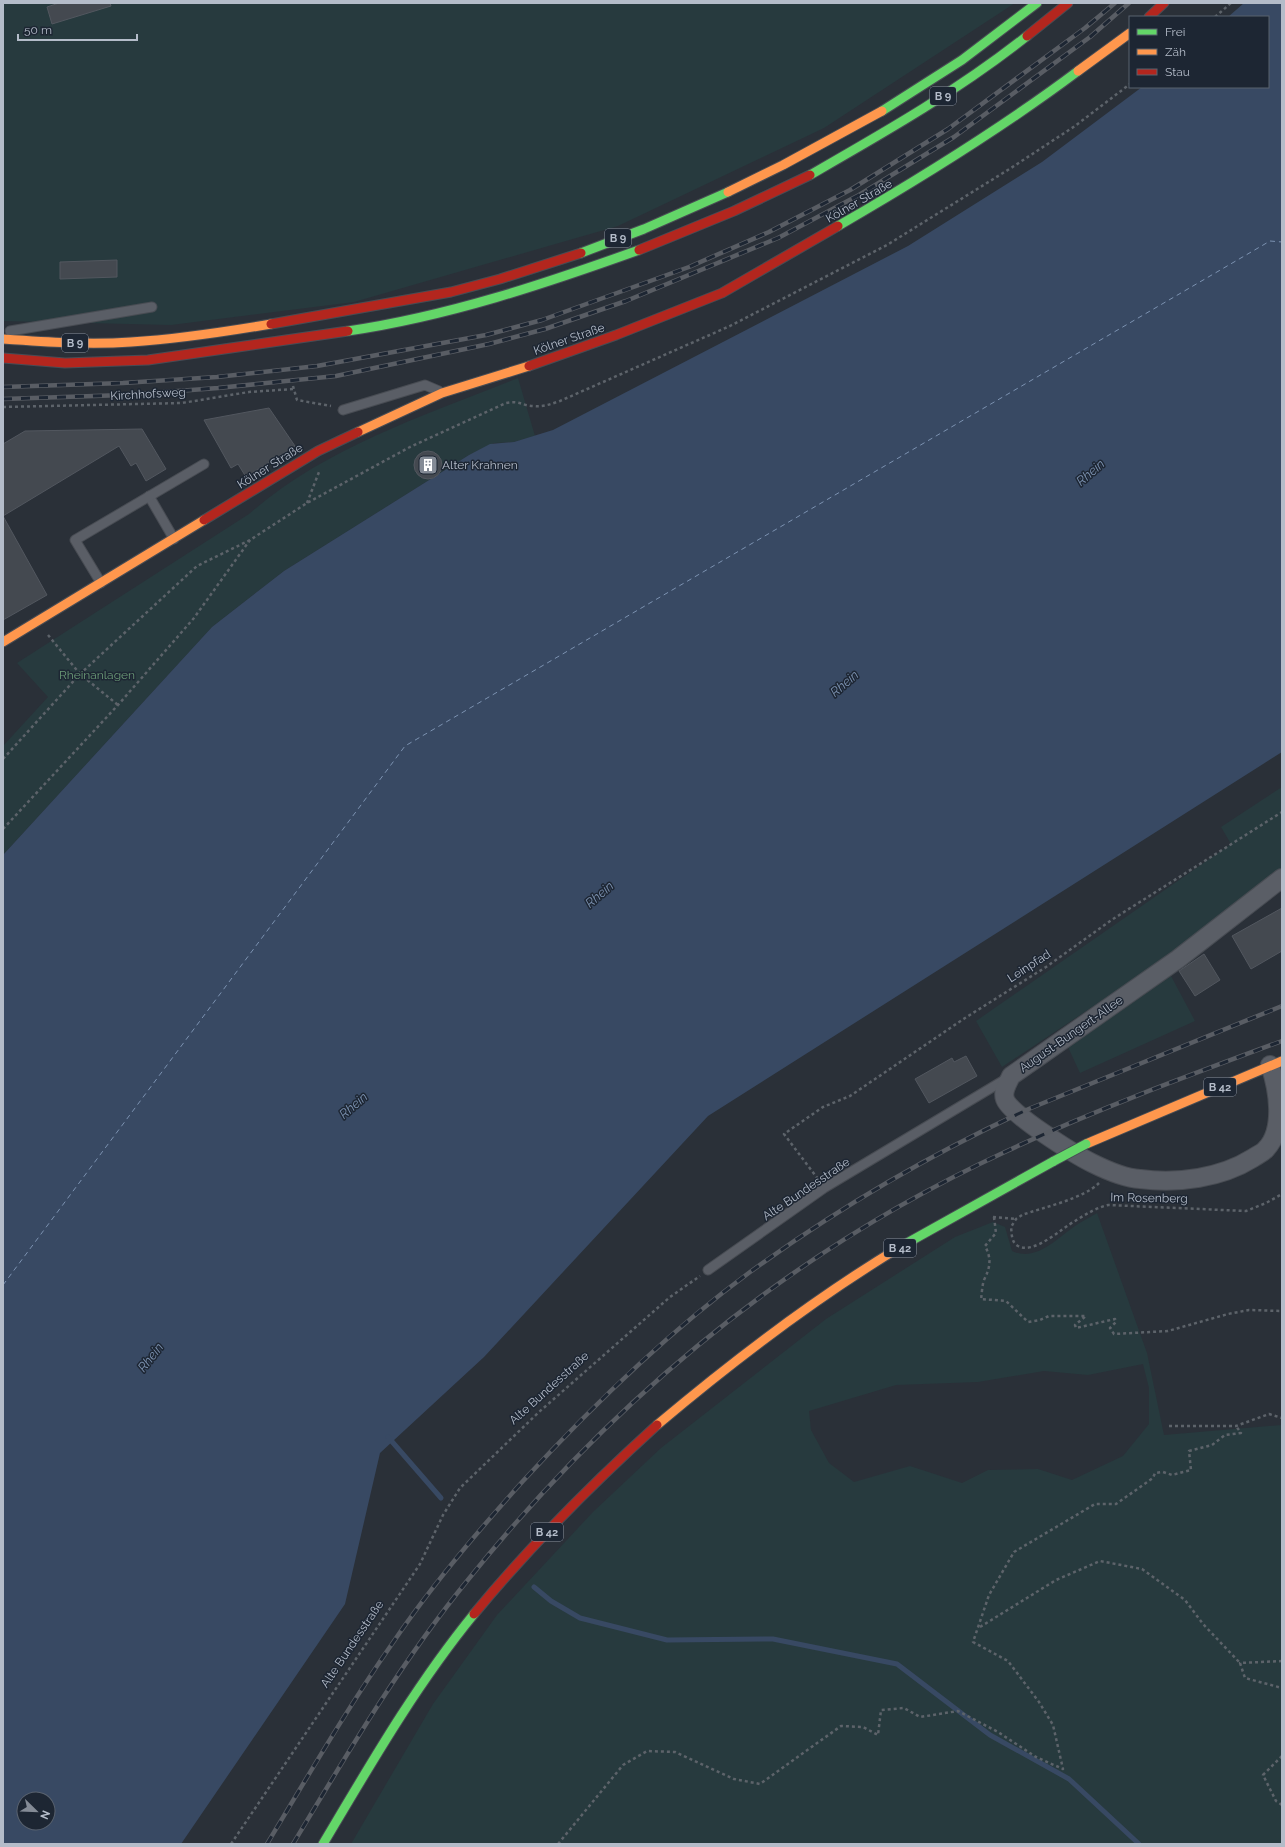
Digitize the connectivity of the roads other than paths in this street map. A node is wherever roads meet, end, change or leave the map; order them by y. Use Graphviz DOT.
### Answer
graph roads {
  1 [pos="1037,3"];
  2 [pos="1068,3"];
  3 [pos="1164,3"];
  4 [pos="1150,16"];
  5 [pos="1129,34"];
  6 [pos="152,307"];
  7 [pos="3,332"];
  8 [pos="3,338"];
  9 [pos="3,358"];
  10 [pos="442,393"];
  11 [pos="343,410"];
  12 [pos="204,464"];
  13 [pos="149,496"];
  14 [pos="174,540"];
  15 [pos="101,583"];
  16 [pos="3,642"];
  17 [pos="1282,878"];
  18 [pos="1276,1063"];
  19 [pos="1011,1076"];
  20 [pos="708,1270"];
  21 [pos="323,1844"];
  1 -- 8 [label="main road, B 9"];
  2 -- 9 [label="main road, B 9, bridge"];
  3 -- 4 [label="main road"];
  5 -- 10 [label="main road, Kölner Straße"];
  6 -- 7 [label="lane"];
  10 -- 11 [label="lane"];
  10 -- 14 [label="main road, Kölner Straße"];
  12 -- 13 [label="lane"];
  13 -- 14 [label="lane"];
  13 -- 15 [label="lane"];
  14 -- 15 [label="main road, Kölner Straße"];
  15 -- 16 [label="main road, Kölner Straße"];
  17 -- 19 [label="street, August-Bungert-Allee"];
  18 -- 19 [label="street, August-Bungert-Allee"];
  18 -- 21 [label="main road, B 42, bridge"];
  19 -- 20 [label="lane, Alte Bundesstraße"];
}
